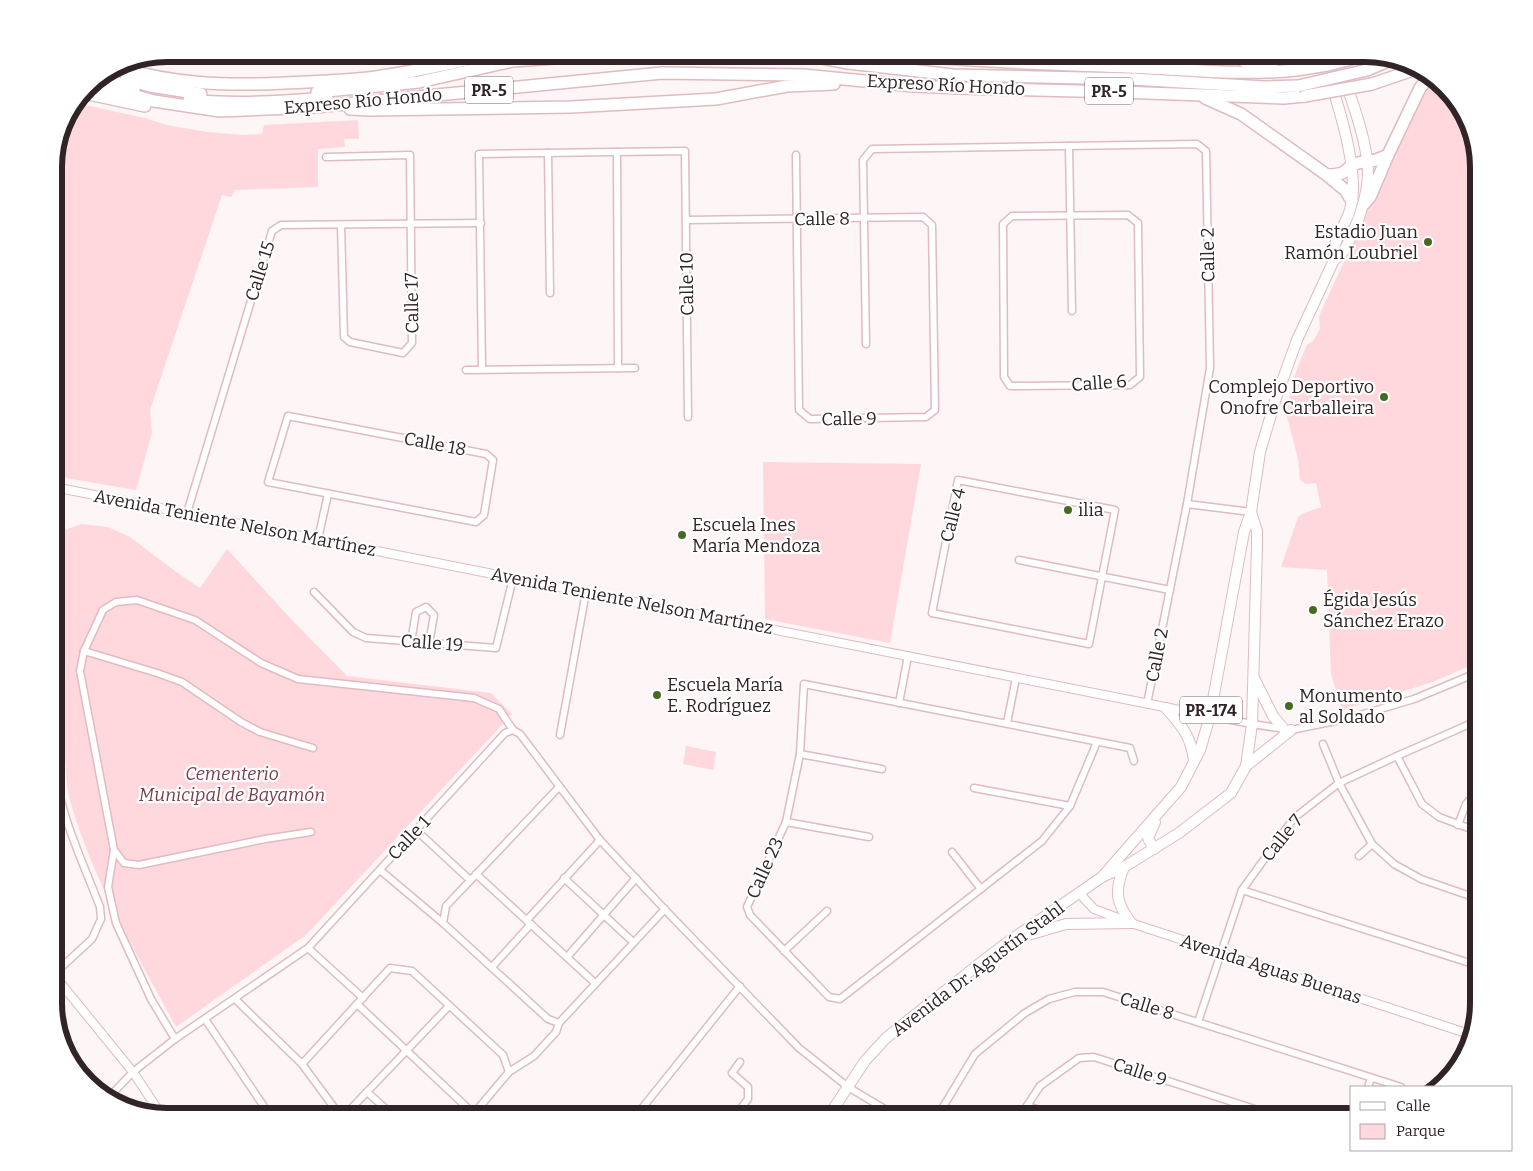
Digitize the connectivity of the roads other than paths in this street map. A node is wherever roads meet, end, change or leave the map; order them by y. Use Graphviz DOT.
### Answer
graph roads {
  1 [pos="454,62"];
  2 [pos="509,62"];
  3 [pos="843,62"];
  4 [pos="1016,62"];
  5 [pos="1246,62"];
  6 [pos="1323,62"];
  7 [pos="1337,62"];
  8 [pos="1339,62"];
  9 [pos="1381,64"];
  10 [pos="127,70"];
  11 [pos="1296,70"];
  12 [pos="1408,72"];
  13 [pos="115,76"];
  14 [pos="608,78"];
  15 [pos="109,80"];
  16 [pos="1426,81"];
  17 [pos="904,85"];
  18 [pos="101,86"];
  19 [pos="92,94"];
  20 [pos="1196,95"];
  21 [pos="315,107"];
  22 [pos="211,111"];
  23 [pos="1069,146"];
  24 [pos="617,152"];
  25 [pos="548,153"];
  26 [pos="796,155"];
  27 [pos="1388,155"];
  28 [pos="326,157"];
  29 [pos="1366,160"];
  30 [pos="1352,164"];
  31 [pos="1328,175"];
  32 [pos="1358,202"];
  33 [pos="1070,216"];
  34 [pos="864,218"];
  35 [pos="796,219"];
  36 [pos="686,220"];
  37 [pos="481,222"];
  38 [pos="411,224"];
  39 [pos="341,225"];
  40 [pos="932,249"];
  41 [pos="550,293"];
  42 [pos="1072,311"];
  43 [pos="866,344"];
  44 [pos="618,368"];
  45 [pos="635,368"];
  46 [pos="482,369"];
  47 [pos="466,370"];
  48 [pos="688,417"];
  49 [pos="63,489"];
  50 [pos="328,494"];
  51 [pos="1187,504"];
  52 [pos="1251,512"];
  53 [pos="187,513"];
  54 [pos="318,540"];
  55 [pos="1019,560"];
  56 [pos="1101,577"];
  57 [pos="512,578"];
  58 [pos="1170,590"];
  59 [pos="314,592"];
  60 [pos="586,592"];
  61 [pos="411,642"];
  62 [pos="429,644"];
  63 [pos="84,651"];
  64 [pos="908,656"];
  65 [pos="1470,676"];
  66 [pos="1253,677"];
  67 [pos="1016,678"];
  68 [pos="899,702"];
  69 [pos="1147,704"];
  70 [pos="1166,708"];
  71 [pos="1210,716"];
  72 [pos="1006,723"];
  73 [pos="1252,724"];
  74 [pos="1470,724"];
  75 [pos="1287,729"];
  76 [pos="512,730"];
  77 [pos="560,735"];
  78 [pos="1097,742"];
  79 [pos="1323,744"];
  80 [pos="313,748"];
  81 [pos="800,754"];
  82 [pos="1397,756"];
  83 [pos="1134,761"];
  84 [pos="1194,761"];
  85 [pos="1246,766"];
  86 [pos="882,769"];
  87 [pos="1340,783"];
  88 [pos="559,787"];
  89 [pos="974,788"];
  90 [pos="1470,800"];
  91 [pos="1070,806"];
  92 [pos="63,810"];
  93 [pos="1161,810"];
  94 [pos="64,815"];
  95 [pos="786,822"];
  96 [pos="1458,824"];
  97 [pos="1470,829"];
  98 [pos="416,830"];
  99 [pos="311,832"];
  100 [pos="869,837"];
  101 [pos="600,840"];
  102 [pos="1372,844"];
  103 [pos="1154,849"];
  104 [pos="114,850"];
  105 [pos="952,852"];
  106 [pos="1359,856"];
  107 [pos="1124,867"];
  108 [pos="380,870"];
  109 [pos="476,874"];
  110 [pos="1102,877"];
  111 [pos="564,878"];
  112 [pos="636,878"];
  113 [pos="470,880"];
  114 [pos="981,889"];
  115 [pos="1242,890"];
  116 [pos="1080,894"];
  117 [pos="1470,896"];
  118 [pos="665,909"];
  119 [pos="827,911"];
  120 [pos="603,914"];
  121 [pos="529,922"];
  122 [pos="443,923"];
  123 [pos="1132,923"];
  124 [pos="1012,939"];
  125 [pos="633,942"];
  126 [pos="308,948"];
  127 [pos="784,951"];
  128 [pos="1220,953"];
  129 [pos="567,957"];
  130 [pos="1470,963"];
  131 [pos="63,965"];
  132 [pos="492,967"];
  133 [pos="595,983"];
  134 [pos="63,985"];
  135 [pos="740,986"];
  136 [pos="363,998"];
  137 [pos="235,999"];
  138 [pos="357,1004"];
  139 [pos="449,1006"];
  140 [pos="205,1019"];
  141 [pos="1198,1022"];
  142 [pos="559,1023"];
  143 [pos="1466,1033"];
  144 [pos="175,1039"];
  145 [pos="407,1050"];
  146 [pos="740,1062"];
  147 [pos="302,1064"];
  148 [pos="133,1072"];
  149 [pos="509,1072"];
  150 [pos="1371,1078"];
  151 [pos="1368,1086"];
  152 [pos="1398,1086"];
  153 [pos="848,1087"];
  154 [pos="367,1092"];
  155 [pos="113,1093"];
  156 [pos="1027,1106"];
  157 [pos="157,1108"];
  158 [pos="265,1108"];
  159 [pos="335,1108"];
  160 [pos="351,1108"];
  161 [pos="385,1108"];
  162 [pos="465,1108"];
  163 [pos="478,1108"];
  164 [pos="642,1108"];
  165 [pos="741,1108"];
  166 [pos="834,1108"];
  167 [pos="883,1108"];
  168 [pos="943,1108"];
  169 [pos="1034,1108"];
  170 [pos="1251,1108"];
  1 -- 10 [label="highway, Expreso Río Hondo / PR-5"];
  2 -- 13 [label="highway"];
  3 -- 9 [label="highway, bridge"];
  4 -- 11 [label="highway, Expreso Río Hondo / PR-5"];
  5 -- 11 [label="highway"];
  6 -- 30 [label="highway, Avenida Dr. Agustín Stahl / PR-174"];
  7 -- 29 [label="highway, Avenida Dr. Agustín Stahl / PR-174"];
  8 -- 11 [label="highway, Expreso Río Hondo / PR-5, bridge"];
  12 -- 20 [label="highway, Expreso Río Hondo / PR-5, bridge"];
  14 -- 15 [label="highway"];
  14 -- 17 [label="highway, Expreso Río Hondo / PR-5"];
  14 -- 21 [label="highway, Expreso Río Hondo / PR-5"];
  16 -- 27 [label="highway"];
  17 -- 20 [label="highway, Expreso Río Hondo / PR-5"];
  17 -- 21 [label="highway"];
  18 -- 22 [label="highway, Expreso Río Hondo / PR-5"];
  19 -- 22 [label="highway"];
  20 -- 31 [label="highway"];
  21 -- 22 [label="highway, Expreso Río Hondo / PR-5"];
  23 -- 33 [label="street"];
  23 -- 34 [label="street, Calle 2"];
  23 -- 51 [label="street, Calle 2"];
  24 -- 25 [label="street"];
  24 -- 36 [label="street, Calle 10"];
  24 -- 44 [label="street"];
  25 -- 37 [label="street"];
  25 -- 41 [label="street"];
  26 -- 35 [label="street, Calle 9"];
  27 -- 29 [label="highway"];
  27 -- 32 [label="highway"];
  28 -- 38 [label="street"];
  29 -- 30 [label="highway"];
  29 -- 32 [label="highway, Avenida Dr. Agustín Stahl / PR-174"];
  30 -- 31 [label="highway"];
  30 -- 32 [label="highway, Avenida Dr. Agustín Stahl / PR-174"];
  31 -- 32 [label="highway"];
  32 -- 52 [label="highway, Avenida Dr. Agustín Stahl / PR-174"];
  33 -- 33 [label="street, Calle 6"];
  33 -- 42 [label="street"];
  34 -- 35 [label="street, Calle 8"];
  34 -- 40 [label="street, Calle 8"];
  34 -- 43 [label="street"];
  35 -- 36 [label="street, Calle 8"];
  35 -- 40 [label="street, Calle 9"];
  36 -- 48 [label="street, Calle 10"];
  37 -- 38 [label="street, Calle 15"];
  37 -- 46 [label="street"];
  38 -- 39 [label="street, Calle 15"];
  38 -- 39 [label="street, Calle 17"];
  39 -- 53 [label="street, Calle 15"];
  44 -- 45 [label="street"];
  44 -- 46 [label="street"];
  46 -- 47 [label="street"];
  49 -- 53 [label="street, Avenida Teniente Nelson Martínez"];
  50 -- 50 [label="street, Calle 18"];
  50 -- 54 [label="street"];
  51 -- 52 [label="street"];
  51 -- 58 [label="street, Calle 2"];
  52 -- 66 [label="highway, Avenida Dr. Agustín Stahl / PR-174"];
  52 -- 71 [label="highway, Avenida Dr. Agustín Stahl / PR-174"];
  53 -- 54 [label="street, Avenida Teniente Nelson Martínez"];
  54 -- 57 [label="street, Avenida Teniente Nelson Martínez"];
  55 -- 56 [label="street"];
  56 -- 56 [label="street, Calle 4"];
  56 -- 58 [label="street"];
  57 -- 60 [label="street, Avenida Teniente Nelson Martínez"];
  57 -- 62 [label="street, Calle 19"];
  58 -- 69 [label="street, Calle 2"];
  59 -- 61 [label="street, Calle 19"];
  60 -- 64 [label="street, Avenida Teniente Nelson Martínez"];
  60 -- 77 [label="street"];
  61 -- 62 [label="street, Calle 19"];
  61 -- 62 [label="street"];
  63 -- 76 [label="street"];
  63 -- 80 [label="street"];
  63 -- 104 [label="street"];
  64 -- 67 [label="street, Avenida Teniente Nelson Martínez"];
  64 -- 68 [label="street"];
  65 -- 75 [label="street"];
  66 -- 73 [label="highway, Avenida Dr. Agustín Stahl / PR-174"];
  66 -- 75 [label="highway"];
  67 -- 69 [label="street, Avenida Teniente Nelson Martínez"];
  67 -- 72 [label="street"];
  68 -- 72 [label="street, Calle 23"];
  68 -- 81 [label="street, Calle 23"];
  69 -- 70 [label="street, Avenida Teniente Nelson Martínez"];
  70 -- 71 [label="street, Avenida Teniente Nelson Martínez"];
  70 -- 84 [label="highway"];
  71 -- 73 [label="street"];
  71 -- 84 [label="highway, Avenida Dr. Agustín Stahl / PR-174"];
  72 -- 78 [label="street, Calle 23"];
  73 -- 75 [label="street"];
  73 -- 85 [label="highway, Avenida Dr. Agustín Stahl / PR-174"];
  74 -- 82 [label="street, Calle 7"];
  75 -- 85 [label="highway"];
  76 -- 88 [label="street"];
  76 -- 98 [label="street, Calle 1"];
  78 -- 83 [label="street, Calle 23"];
  78 -- 91 [label="street, Calle 23"];
  79 -- 87 [label="street"];
  81 -- 86 [label="street"];
  81 -- 95 [label="street, Calle 23"];
  82 -- 87 [label="street, Calle 7"];
  82 -- 96 [label="street"];
  84 -- 93 [label="highway, Avenida Dr. Agustín Stahl / PR-174"];
  85 -- 103 [label="highway, Avenida Dr. Agustín Stahl / PR-174"];
  87 -- 102 [label="street"];
  87 -- 115 [label="street, Calle 7"];
  88 -- 101 [label="street"];
  88 -- 109 [label="street"];
  89 -- 91 [label="street"];
  90 -- 96 [label="street"];
  91 -- 114 [label="street, Calle 23"];
  92 -- 94 [label="street"];
  93 -- 103 [label="highway"];
  93 -- 110 [label="highway, Avenida Dr. Agustín Stahl / PR-174"];
  94 -- 131 [label="street"];
  95 -- 100 [label="street"];
  95 -- 127 [label="street, Calle 23"];
  96 -- 97 [label="street"];
  98 -- 108 [label="street, Calle 1"];
  98 -- 113 [label="street"];
  99 -- 104 [label="street"];
  101 -- 111 [label="street"];
  101 -- 112 [label="street"];
  102 -- 106 [label="street"];
  102 -- 117 [label="street"];
  103 -- 107 [label="highway, Avenida Dr. Agustín Stahl / PR-174"];
  104 -- 144 [label="street"];
  105 -- 114 [label="street"];
  107 -- 110 [label="highway, Avenida Dr. Agustín Stahl / PR-174"];
  107 -- 123 [label="highway"];
  108 -- 122 [label="street"];
  108 -- 126 [label="street, Calle 1"];
  109 -- 113 [label="street"];
  109 -- 121 [label="street"];
  110 -- 116 [label="highway, Avenida Dr. Agustín Stahl / PR-174"];
  111 -- 120 [label="street"];
  111 -- 121 [label="street"];
  112 -- 118 [label="street"];
  112 -- 120 [label="street"];
  113 -- 122 [label="street"];
  114 -- 127 [label="street, Calle 23"];
  115 -- 128 [label="street, Calle 7"];
  115 -- 130 [label="street"];
  116 -- 123 [label="street, Avenida Aguas Buenas"];
  116 -- 124 [label="highway, Avenida Dr. Agustín Stahl / PR-174"];
  118 -- 125 [label="street"];
  118 -- 135 [label="street"];
  119 -- 127 [label="street"];
  120 -- 125 [label="street"];
  120 -- 129 [label="street"];
  121 -- 129 [label="street"];
  121 -- 132 [label="street"];
  122 -- 132 [label="street"];
  123 -- 124 [label="highway"];
  123 -- 128 [label="street, Avenida Aguas Buenas"];
  124 -- 153 [label="highway, Avenida Dr. Agustín Stahl / PR-174"];
  125 -- 133 [label="street"];
  126 -- 136 [label="street"];
  126 -- 137 [label="street, Calle 1"];
  128 -- 141 [label="street, Calle 7"];
  128 -- 143 [label="street, Avenida Aguas Buenas"];
  129 -- 133 [label="street"];
  132 -- 142 [label="street"];
  133 -- 142 [label="street"];
  134 -- 148 [label="street"];
  135 -- 153 [label="street"];
  135 -- 164 [label="street"];
  136 -- 138 [label="street"];
  136 -- 139 [label="street"];
  137 -- 140 [label="street, Calle 1"];
  137 -- 147 [label="street"];
  138 -- 145 [label="street"];
  138 -- 147 [label="street"];
  139 -- 145 [label="street"];
  139 -- 149 [label="street"];
  140 -- 144 [label="street, Calle 1"];
  140 -- 158 [label="street"];
  141 -- 150 [label="street, Calle 8"];
  141 -- 168 [label="street, Calle 8"];
  142 -- 149 [label="street"];
  144 -- 148 [label="street, Calle 1"];
  145 -- 154 [label="street"];
  145 -- 162 [label="street"];
  146 -- 165 [label="street"];
  147 -- 159 [label="street"];
  148 -- 155 [label="street, Calle 1"];
  148 -- 157 [label="street"];
  149 -- 163 [label="street"];
  150 -- 151 [label="street"];
  150 -- 152 [label="street, Calle 8"];
  153 -- 166 [label="highway, Avenida Dr. Agustín Stahl / PR-174"];
  153 -- 167 [label="street"];
  154 -- 160 [label="street"];
  154 -- 161 [label="street"];
  156 -- 169 [label="street"];
  156 -- 170 [label="street, Calle 9"];
}
